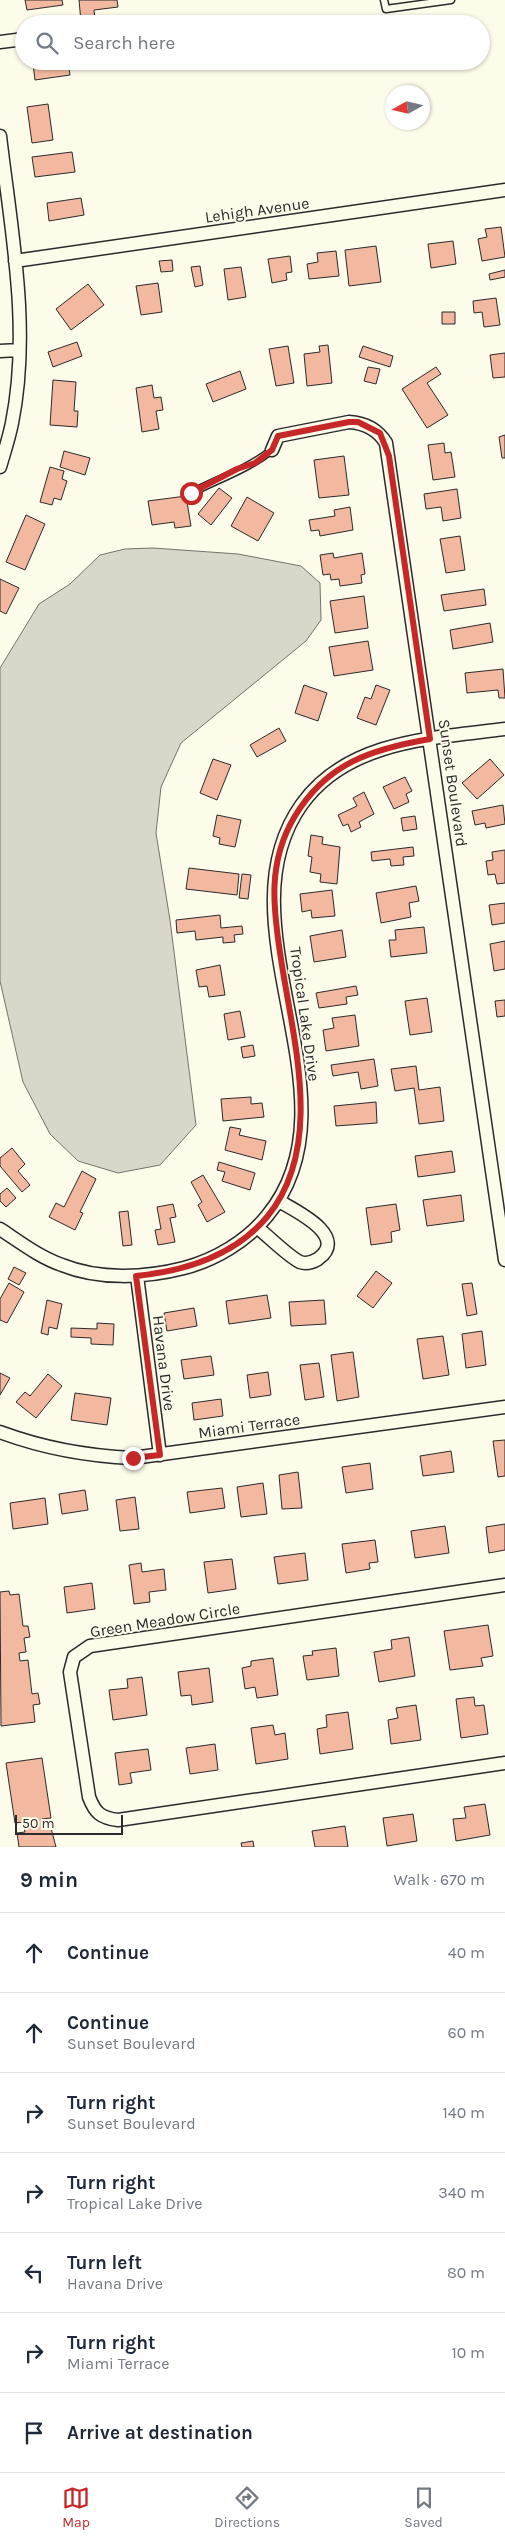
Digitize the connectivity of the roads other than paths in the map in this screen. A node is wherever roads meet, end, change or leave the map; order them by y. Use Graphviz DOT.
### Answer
graph roads {
  1 [pos="384,0"];
  2 [pos="451,0"];
  3 [pos="15,40"];
  4 [pos="0,42"];
  5 [pos="0,136"];
  6 [pos="505,190"];
  7 [pos="15,261"];
  8 [pos="19,350"];
  9 [pos="0,351"];
  10 [pos="272,450"];
  11 [pos="0,467"];
  12 [pos="191,493"];
  13 [pos="505,729"];
  14 [pos="430,739"];
  15 [pos="279,1201"];
  16 [pos="258,1228"];
  17 [pos="0,1229"];
  18 [pos="505,1260"];
  19 [pos="136,1276"];
  20 [pos="505,1407"];
  21 [pos="0,1432"];
  22 [pos="160,1455"];
  23 [pos="505,1585"];
  24 [pos="505,1764"];
  1 -- 2 [label="lane"];
  3 -- 4 [label="street"];
  5 -- 7 [label="street"];
  6 -- 7 [label="street, Lehigh Avenue"];
  7 -- 8 [label="street"];
  8 -- 9 [label="street"];
  8 -- 11 [label="street"];
  10 -- 12 [label="lane"];
  10 -- 14 [label="street, Sunset Boulevard"];
  13 -- 14 [label="street, Tropical Lake Drive"];
  14 -- 15 [label="street, Tropical Lake Drive"];
  14 -- 18 [label="street, Sunset Boulevard"];
  15 -- 16 [label="street, Tropical Lake Drive"];
  15 -- 16 [label="street"];
  16 -- 19 [label="street, Tropical Lake Drive"];
  17 -- 19 [label="street, Tropical Lake Drive"];
  19 -- 22 [label="street, Havana Drive"];
  20 -- 22 [label="street, Miami Terrace"];
  21 -- 22 [label="street, Miami Terrace"];
  23 -- 24 [label="street, Green Meadow Circle"];
}
